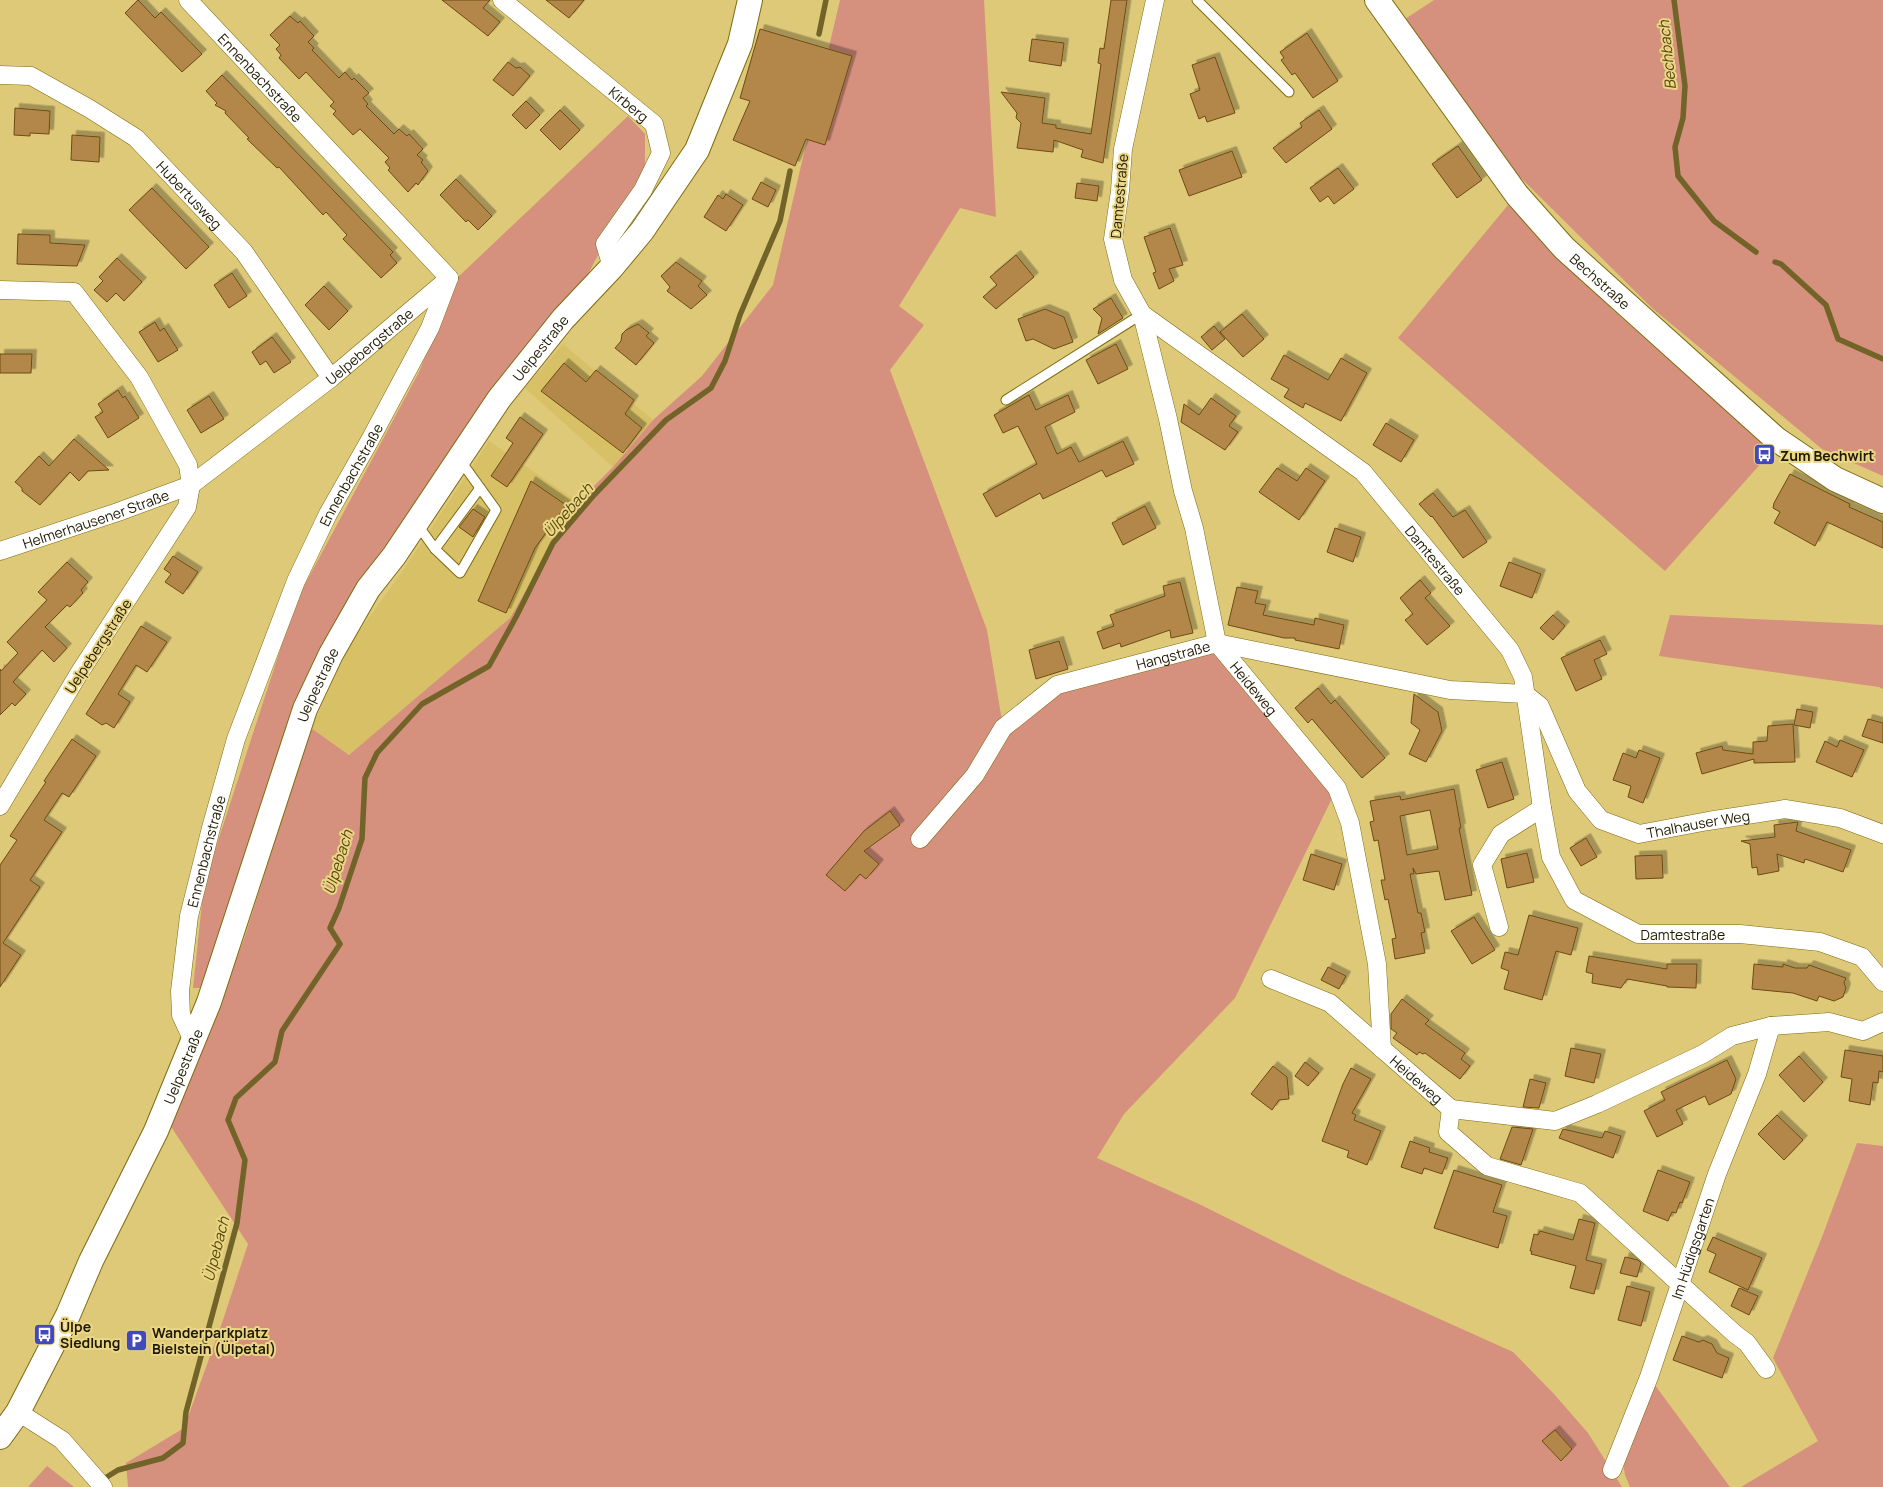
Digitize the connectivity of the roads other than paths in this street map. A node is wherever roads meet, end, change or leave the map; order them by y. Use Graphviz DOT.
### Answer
graph roads {
  1 [pos="188,0"];
  2 [pos="502,0"];
  3 [pos="750,0"];
  4 [pos="1155,0"];
  5 [pos="1197,0"];
  6 [pos="1377,0"];
  7 [pos="0,75"];
  8 [pos="1289,92"];
  9 [pos="612,267"];
  10 [pos="449,278"];
  11 [pos="0,290"];
  12 [pos="1142,314"];
  13 [pos="331,378"];
  14 [pos="1006,400"];
  15 [pos="458,458"];
  16 [pos="191,486"];
  17 [pos="480,488"];
  18 [pos="1883,501"];
  19 [pos="416,523"];
  20 [pos="435,548"];
  21 [pos="0,551"];
  22 [pos="1217,643"];
  23 [pos="1525,694"];
  24 [pos="0,806"];
  25 [pos="1542,808"];
  26 [pos="1883,834"];
  27 [pos="920,839"];
  28 [pos="1499,927"];
  29 [pos="1271,978"];
  30 [pos="1883,982"];
  31 [pos="1883,1022"];
  32 [pos="1771,1026"];
  33 [pos="193,1041"];
  34 [pos="1382,1049"];
  35 [pos="1451,1109"];
  36 [pos="1680,1284"];
  37 [pos="1766,1369"];
  38 [pos="18,1412"];
  39 [pos="0,1437"];
  40 [pos="1612,1470"];
  41 [pos="103,1487"];
  1 -- 10 [label="street, Ennenbachstraße"];
  2 -- 9 [label="street, Kirberg"];
  3 -- 9 [label="main road, Uelpestraße"];
  4 -- 12 [label="street, Damtestraße"];
  5 -- 8 [label="lane"];
  6 -- 18 [label="main road, Bechstraße"];
  7 -- 13 [label="street, Hubertusweg"];
  9 -- 15 [label="main road, Uelpestraße"];
  10 -- 13 [label="street, Uelpebergstraße"];
  10 -- 33 [label="street, Ennenbachstraße"];
  11 -- 16 [label="street, Uelpebergstraße"];
  12 -- 14 [label="lane"];
  12 -- 22 [label="street, Heideweg"];
  12 -- 23 [label="street, Damtestraße"];
  13 -- 16 [label="street, Uelpebergstraße"];
  15 -- 17 [label="lane"];
  15 -- 19 [label="main road, Uelpestraße"];
  16 -- 21 [label="street, Helmerhausener Straße"];
  16 -- 24 [label="street, Uelpebergstraße"];
  17 -- 20 [label="lane"];
  17 -- 20 [label="lane"];
  19 -- 20 [label="lane"];
  19 -- 33 [label="main road, Uelpestraße"];
  22 -- 23 [label="street, Hangstraße"];
  22 -- 27 [label="street, Hangstraße"];
  22 -- 34 [label="street, Heideweg"];
  23 -- 25 [label="street, Damtestraße"];
  23 -- 26 [label="street, Thalhauser Weg"];
  25 -- 28 [label="street"];
  25 -- 30 [label="street, Damtestraße"];
  29 -- 34 [label="street, Heideweg"];
  31 -- 32 [label="street"];
  32 -- 35 [label="street"];
  32 -- 36 [label="street, Im Hüdigsgarten"];
  33 -- 38 [label="main road, Uelpestraße"];
  34 -- 35 [label="street, Heideweg"];
  35 -- 36 [label="street"];
  36 -- 37 [label="street"];
  36 -- 40 [label="street, Im Hüdigsgarten"];
  38 -- 39 [label="main road, Uelpestraße"];
  38 -- 41 [label="street"];
}
